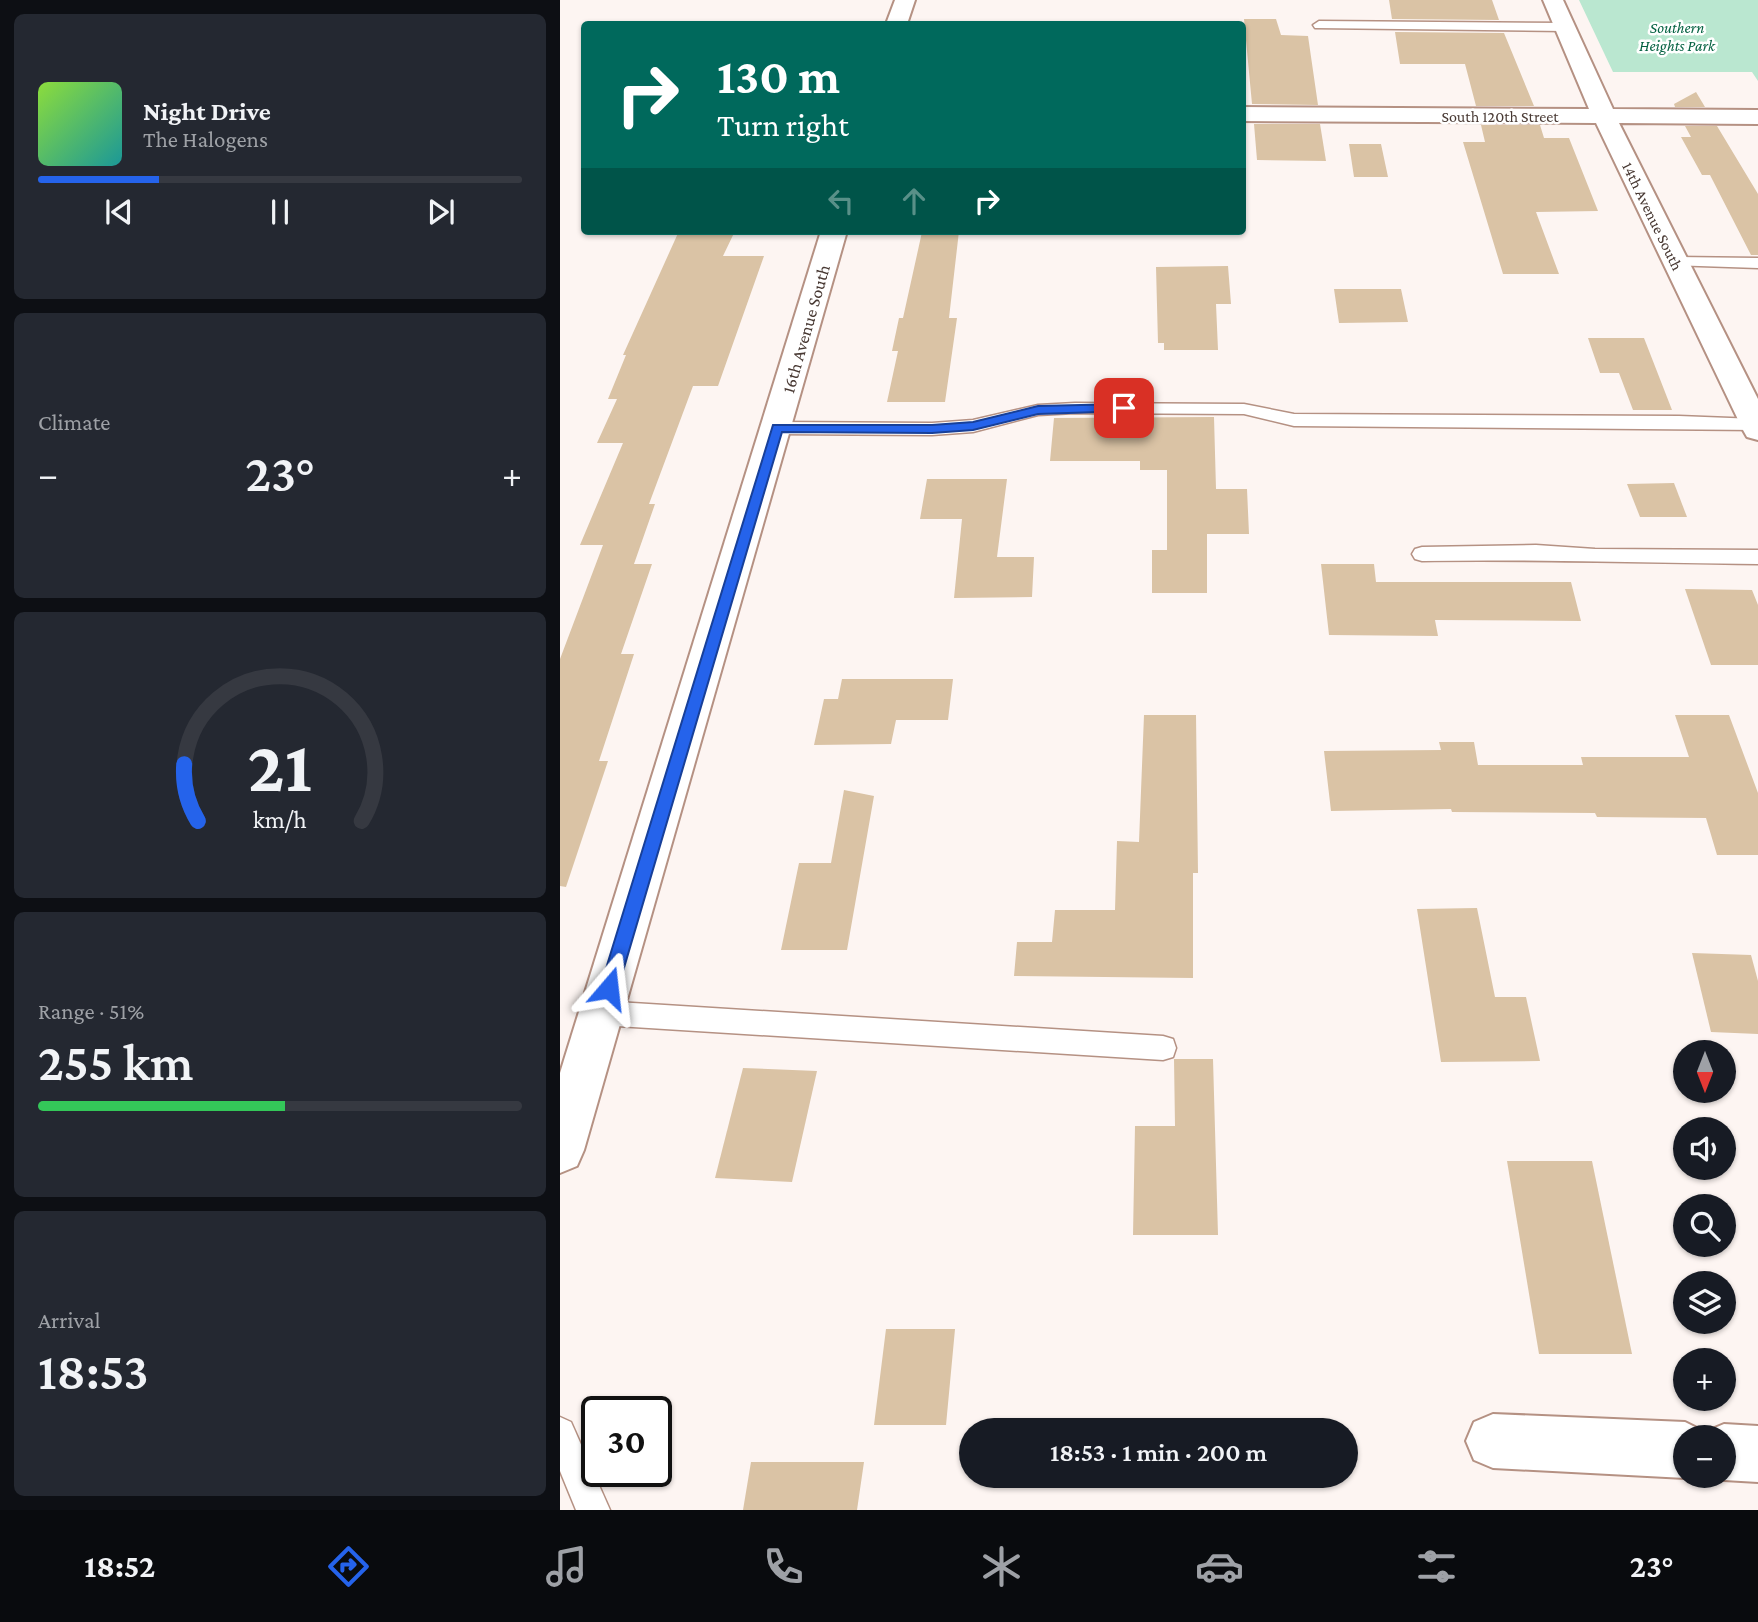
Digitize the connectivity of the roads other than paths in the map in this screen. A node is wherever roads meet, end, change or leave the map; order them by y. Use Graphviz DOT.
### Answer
graph roads {
  1 [pos="905,0"];
  2 [pos="1553,0"];
  3 [pos="898,21"];
  4 [pos="1320,25"];
  5 [pos="1565,27"];
  6 [pos="1246,114"];
  7 [pos="1604,116"];
  8 [pos="1758,117"];
  9 [pos="833,235"];
  10 [pos="1676,262"];
  11 [pos="1758,263"];
  12 [pos="1756,420"];
  13 [pos="777,428"];
  14 [pos="1422,554"];
  15 [pos="1758,556"];
  16 [pos="601,1013"];
  17 [pos="1163,1048"];
  18 [pos="560,1150"];
  19 [pos="560,1433"];
  20 [pos="1493,1441"];
  21 [pos="1673,1449"];
  22 [pos="1736,1453"];
  23 [pos="1758,1454"];
  24 [pos="593,1510"];
  1 -- 3 [label="street"];
  2 -- 5 [label="street, 14th Avenue South"];
  4 -- 5 [label="lane"];
  5 -- 7 [label="street, 14th Avenue South"];
  6 -- 7 [label="street, South 120th Street"];
  7 -- 8 [label="street, South 120th Street"];
  7 -- 10 [label="street, 14th Avenue South"];
  9 -- 13 [label="street, 16th Avenue South"];
  10 -- 11 [label="lane"];
  10 -- 12 [label="street, 14th Avenue South"];
  12 -- 13 [label="lane"];
  13 -- 16 [label="street, 16th Avenue South"];
  14 -- 15 [label="lane"];
  16 -- 17 [label="lane"];
  16 -- 18 [label="street, 16th Avenue South"];
  19 -- 24 [label="lane"];
  20 -- 21 [label="street"];
  22 -- 23 [label="street"];
}
